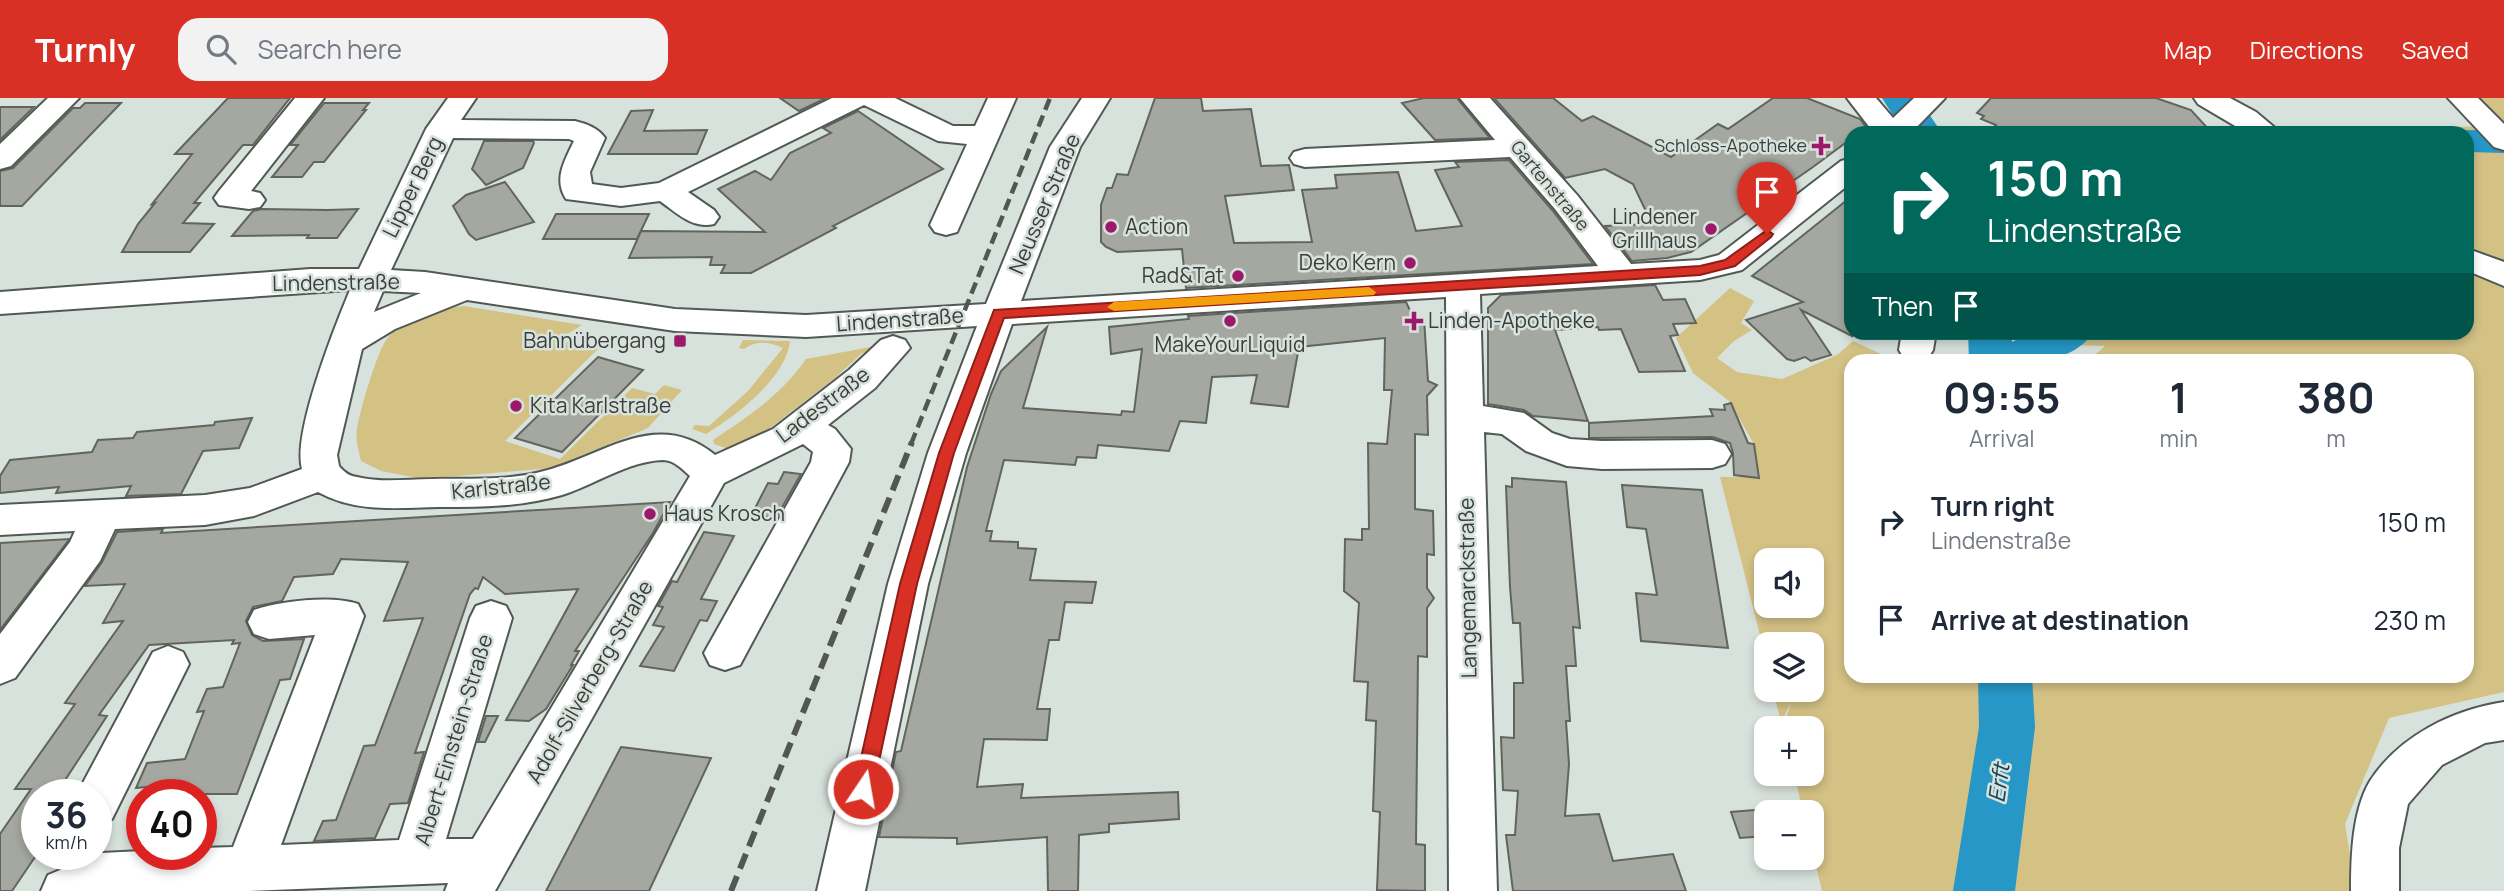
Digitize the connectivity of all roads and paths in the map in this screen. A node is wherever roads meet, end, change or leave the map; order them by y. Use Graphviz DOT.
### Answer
graph roads {
  1 [pos="65,98"];
  2 [pos="310,98"];
  3 [pos="462,98"];
  4 [pos="855,98"];
  5 [pos="872,98"];
  6 [pos="1002,98"];
  7 [pos="1096,98"];
  8 [pos="1474,98"];
  9 [pos="1861,98"];
  10 [pos="1931,98"];
  11 [pos="2207,98"];
  12 [pos="2462,98"];
  13 [pos="1887,126"];
  14 [pos="1900,126"];
  15 [pos="2257,126"];
  16 [pos="442,128"];
  17 [pos="985,135"];
  18 [pos="2501,139"];
  19 [pos="1519,148"];
  20 [pos="1305,158"];
  21 [pos="0,160"];
  22 [pos="1844,173"];
  23 [pos="666,191"];
  24 [pos="249,200"];
  25 [pos="703,217"];
  26 [pos="946,225"];
  27 [pos="2474,262"];
  28 [pos="2504,275"];
  29 [pos="1623,276"];
  30 [pos="369,279"];
  31 [pos="1463,286"];
  32 [pos="464,289"];
  33 [pos="0,303"];
  34 [pos="999,313"];
  35 [pos="346,342"];
  36 [pos="892,348"];
  37 [pos="1465,417"];
  38 [pos="802,427"];
  39 [pos="1712,454"];
  40 [pos="710,473"];
  41 [pos="324,475"];
  42 [pos="102,514"];
  43 [pos="0,520"];
  44 [pos="491,618"];
  45 [pos="269,622"];
  46 [pos="725,653"];
  47 [pos="168,664"];
  48 [pos="0,666"];
  49 [pos="2504,721"];
  50 [pos="109,779"];
  51 [pos="416,861"];
  52 [pos="248,869"];
  53 [pos="478,876"];
  54 [pos="69,877"];
  55 [pos="841,891"];
  56 [pos="1472,891"];
  57 [pos="2375,891"];
  1 -- 21 [label="street"];
  2 -- 24 [label="street"];
  3 -- 16 [label="street, Lipper Berg"];
  4 -- 23 [label="street"];
  5 -- 17 [label="street"];
  6 -- 17 [label="street"];
  7 -- 34 [label="street, Neusser Straße"];
  8 -- 19 [label="street, Gartenstraße"];
  9 -- 13 [label="street"];
  10 -- 14 [label="street"];
  11 -- 15 [label="street"];
  12 -- 18 [label="street"];
  16 -- 23 [label="street"];
  16 -- 30 [label="street, Lipper Berg"];
  17 -- 26 [label="street"];
  19 -- 20 [label="street"];
  19 -- 29 [label="street, Gartenstraße"];
  22 -- 29 [label="street, Lindenstraße"];
  23 -- 25 [label="street"];
  27 -- 28 [label="street"];
  29 -- 31 [label="street, Lindenstraße"];
  30 -- 32 [label="street, Lindenstraße"];
  30 -- 33 [label="street, Lindenstraße"];
  30 -- 35 [label="street"];
  31 -- 34 [label="street, Lindenstraße"];
  31 -- 37 [label="street, Langemarckstraße"];
  32 -- 34 [label="street, Lindenstraße"];
  32 -- 35 [label="street"];
  34 -- 55 [label="street, Neusser Straße"];
  35 -- 41 [label="street"];
  36 -- 38 [label="street, Ladestraße"];
  37 -- 39 [label="street"];
  37 -- 56 [label="street, Langemarckstraße"];
  38 -- 40 [label="street, Ladestraße"];
  38 -- 46 [label="street"];
  40 -- 41 [label="street, Karlstraße"];
  40 -- 53 [label="street, Adolf-Silverberg-Straße"];
  41 -- 42 [label="street"];
  42 -- 43 [label="street"];
  42 -- 48 [label="street"];
  44 -- 51 [label="street, Albert-Einstein-Straße"];
  45 -- 52 [label="street"];
  47 -- 50 [label="street"];
  49 -- 57 [label="street"];
  51 -- 52 [label="street, Albert-Einstein-Straße"];
  51 -- 53 [label="street, Albert-Einstein-Straße"];
  52 -- 54 [label="street, Albert-Einstein-Straße"];
}
